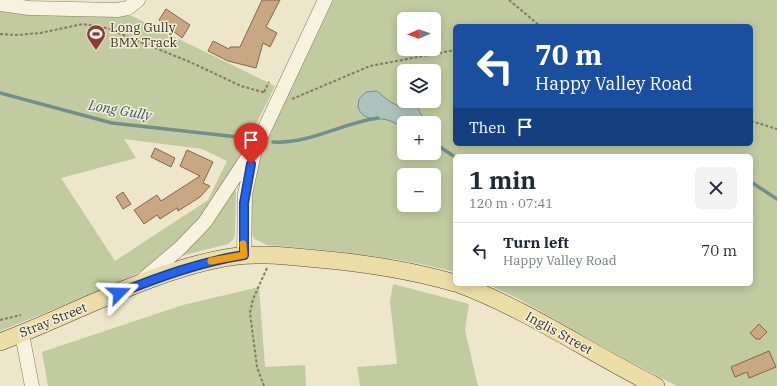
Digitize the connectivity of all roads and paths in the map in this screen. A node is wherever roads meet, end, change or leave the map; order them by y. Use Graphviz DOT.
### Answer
graph roads {
  1 [pos="138,0"];
  2 [pos="325,0"];
  3 [pos="509,0"];
  4 [pos="0,4"];
  5 [pos="538,24"];
  6 [pos="0,34"];
  7 [pos="453,50"];
  8 [pos="269,82"];
  9 [pos="264,92"];
  10 [pos="274,96"];
  11 [pos="753,122"];
  12 [pos="777,129"];
  13 [pos="259,140"];
  14 [pos="244,255"];
  15 [pos="270,255"];
  16 [pos="453,282"];
  17 [pos="465,286"];
  18 [pos="132,288"];
  19 [pos="20,315"];
  20 [pos="0,320"];
  21 [pos="22,334"];
  22 [pos="0,342"];
  23 [pos="32,386"];
  24 [pos="264,386"];
  25 [pos="656,386"];
  1 -- 4 [label="street"];
  2 -- 10 [label="street"];
  3 -- 5 [label="path"];
  6 -- 9 [label="path"];
  7 -- 10 [label="path"];
  8 -- 9 [label="path"];
  9 -- 10 [label="path"];
  10 -- 13 [label="street"];
  11 -- 12 [label="path"];
  13 -- 14 [label="street"];
  13 -- 18 [label="street"];
  14 -- 15 [label="main road"];
  14 -- 18 [label="main road, Stray Street"];
  15 -- 16 [label="main road"];
  15 -- 24 [label="path"];
  17 -- 25 [label="main road, Inglis Street"];
  18 -- 21 [label="main road, Stray Street"];
  19 -- 20 [label="path"];
  21 -- 22 [label="main road, Stray Street"];
  21 -- 23 [label="street"];
}
